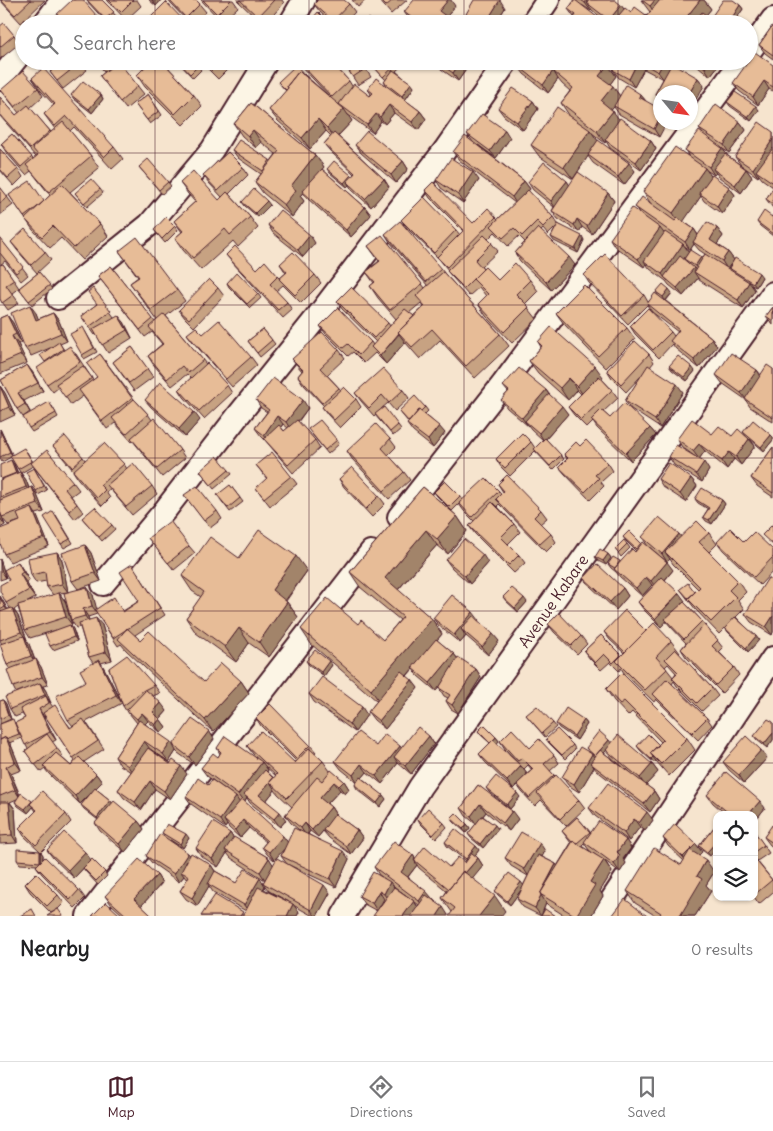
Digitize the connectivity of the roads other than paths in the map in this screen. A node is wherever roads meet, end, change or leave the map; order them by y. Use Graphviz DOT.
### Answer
graph roads {
  1 [pos="62,0"];
  2 [pos="304,0"];
  3 [pos="548,0"];
  4 [pos="51,15"];
  5 [pos="295,15"];
  6 [pos="538,15"];
  7 [pos="773,19"];
  8 [pos="758,40"];
  9 [pos="15,60"];
  10 [pos="261,70"];
  11 [pos="501,70"];
  12 [pos="735,70"];
  13 [pos="0,79"];
  14 [pos="773,293"];
  15 [pos="58,298"];
  16 [pos="103,584"];
  17 [pos="773,658"];
  18 [pos="88,916"];
  19 [pos="343,916"];
  20 [pos="601,916"];
  1 -- 4 [label="street"];
  2 -- 5 [label="street"];
  3 -- 6 [label="street"];
  7 -- 8 [label="street"];
  9 -- 13 [label="street"];
  10 -- 15 [label="street"];
  11 -- 16 [label="street"];
  12 -- 18 [label="street"];
  14 -- 19 [label="street, Avenue Kabare"];
  17 -- 20 [label="street"];
}
